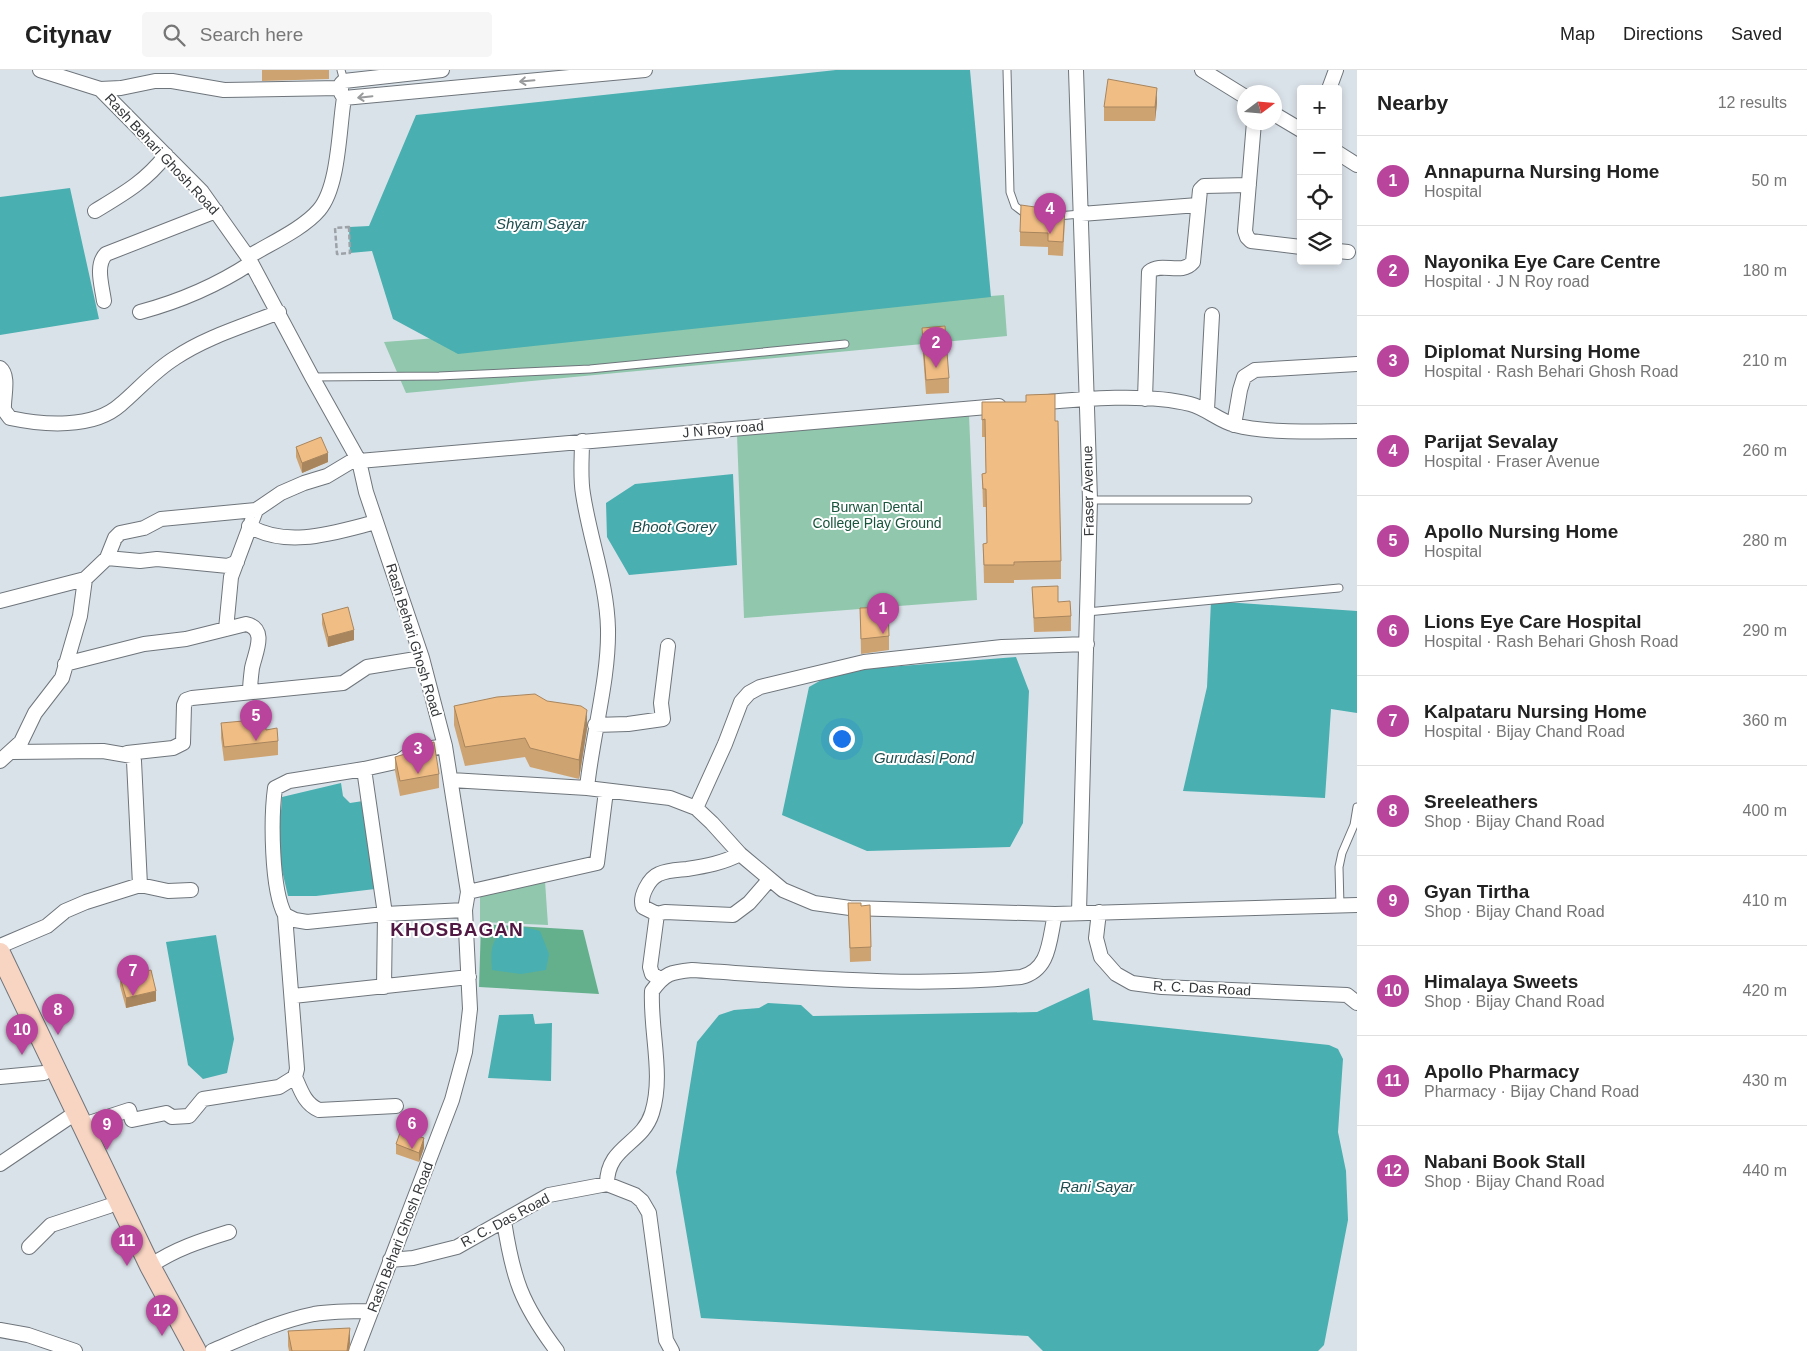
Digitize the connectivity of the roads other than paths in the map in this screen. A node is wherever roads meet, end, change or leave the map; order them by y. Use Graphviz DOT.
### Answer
graph roads {
  1 [pos="40,70"];
  2 [pos="442,70"];
  3 [pos="645,70"];
  4 [pos="1007,70"];
  5 [pos="1076,70"];
  6 [pos="1202,70"];
  7 [pos="1336,70"];
  8 [pos="155,76"];
  9 [pos="342,84"];
  10 [pos="1330,85"];
  11 [pos="100,89"];
  12 [pos="1237,92"];
  13 [pos="1282,119"];
  14 [pos="1297,128"];
  15 [pos="1253,130"];
  16 [pos="166,155"];
  17 [pos="1342,156"];
  18 [pos="1357,165"];
  19 [pos="1249,185"];
  20 [pos="1198,205"];
  21 [pos="95,211"];
  22 [pos="216,211"];
  23 [pos="1081,214"];
  24 [pos="1034,216"];
  25 [pos="1052,216"];
  26 [pos="1297,246"];
  27 [pos="250,260"];
  28 [pos="104,301"];
  29 [pos="140,312"];
  30 [pos="279,312"];
  31 [pos="1212,315"];
  32 [pos="846,344"];
  33 [pos="1357,364"];
  34 [pos="0,368"];
  35 [pos="312,377"];
  36 [pos="1086,399"];
  37 [pos="1145,399"];
  38 [pos="1206,410"];
  39 [pos="1234,425"];
  40 [pos="1357,431"];
  41 [pos="582,441"];
  42 [pos="358,460"];
  43 [pos="1090,500"];
  44 [pos="1248,500"];
  45 [pos="256,510"];
  46 [pos="376,522"];
  47 [pos="249,526"];
  48 [pos="107,558"];
  49 [pos="237,562"];
  50 [pos="84,579"];
  51 [pos="1339,588"];
  52 [pos="0,601"];
  53 [pos="1087,612"];
  54 [pos="226,629"];
  55 [pos="1087,644"];
  56 [pos="668,646"];
  57 [pos="422,658"];
  58 [pos="65,664"];
  59 [pos="250,692"];
  60 [pos="595,725"];
  61 [pos="445,746"];
  62 [pos="12,752"];
  63 [pos="127,753"];
  64 [pos="0,761"];
  65 [pos="364,769"];
  66 [pos="451,780"];
  67 [pos="588,788"];
  68 [pos="606,791"];
  69 [pos="1357,807"];
  70 [pos="696,808"];
  71 [pos="740,854"];
  72 [pos="769,880"];
  73 [pos="140,885"];
  74 [pos="191,890"];
  75 [pos="468,892"];
  76 [pos="1357,905"];
  77 [pos="1340,906"];
  78 [pos="465,910"];
  79 [pos="1079,912"];
  80 [pos="1099,912"];
  81 [pos="385,914"];
  82 [pos="657,914"];
  83 [pos="1055,914"];
  84 [pos="285,915"];
  85 [pos="0,946"];
  86 [pos="0,953"];
  87 [pos="469,977"];
  88 [pos="660,979"];
  89 [pos="0,984"];
  90 [pos="384,987"];
  91 [pos="293,996"];
  92 [pos="1357,1003"];
  93 [pos="44,1073"];
  94 [pos="0,1077"];
  95 [pos="295,1077"];
  96 [pos="396,1106"];
  97 [pos="75,1122"];
  98 [pos="0,1164"];
  99 [pos="607,1184"];
  100 [pos="109,1206"];
  101 [pos="504,1221"];
  102 [pos="229,1232"];
  103 [pos="29,1247"];
  104 [pos="390,1260"];
  105 [pos="150,1266"];
  106 [pos="372,1311"];
  107 [pos="0,1330"];
  108 [pos="46,1346"];
  109 [pos="75,1351"];
  110 [pos="183,1351"];
  111 [pos="196,1351"];
  112 [pos="212,1351"];
  113 [pos="356,1351"];
  114 [pos="557,1351"];
  115 [pos="672,1351"];
  1 -- 11 [label="street, Rash Behari Ghosh Road"];
  2 -- 9 [label="street"];
  3 -- 9 [label="street, one-way"];
  4 -- 24 [label="lane"];
  5 -- 23 [label="street, Fraser Avenue"];
  6 -- 12 [label="street"];
  7 -- 10 [label="street"];
  8 -- 9 [label="street"];
  8 -- 11 [label="street"];
  9 -- 27 [label="street"];
  11 -- 16 [label="street, Rash Behari Ghosh Road"];
  13 -- 14 [label="street"];
  15 -- 19 [label="street"];
  16 -- 21 [label="street"];
  16 -- 22 [label="street, Rash Behari Ghosh Road"];
  17 -- 18 [label="street"];
  19 -- 20 [label="street"];
  19 -- 26 [label="street"];
  20 -- 23 [label="street"];
  20 -- 37 [label="street"];
  22 -- 27 [label="street, Rash Behari Ghosh Road"];
  22 -- 28 [label="street"];
  23 -- 25 [label="lane"];
  23 -- 36 [label="street, Fraser Avenue"];
  27 -- 29 [label="street"];
  27 -- 30 [label="street, Rash Behari Ghosh Road"];
  30 -- 34 [label="street"];
  30 -- 35 [label="street, Rash Behari Ghosh Road"];
  31 -- 38 [label="street"];
  32 -- 35 [label="lane"];
  33 -- 39 [label="street"];
  35 -- 42 [label="street, Rash Behari Ghosh Road"];
  36 -- 37 [label="street, J N Roy road"];
  36 -- 41 [label="street, J N Roy road"];
  36 -- 43 [label="street, Fraser Avenue"];
  37 -- 38 [label="street, J N Roy road"];
  38 -- 39 [label="street, J N Roy road"];
  39 -- 40 [label="street"];
  41 -- 42 [label="street, J N Roy road"];
  41 -- 60 [label="street"];
  42 -- 45 [label="street"];
  42 -- 46 [label="street, Rash Behari Ghosh Road"];
  43 -- 44 [label="lane"];
  43 -- 53 [label="street, Fraser Avenue"];
  45 -- 47 [label="street"];
  45 -- 48 [label="street"];
  46 -- 47 [label="street"];
  46 -- 57 [label="street, Rash Behari Ghosh Road"];
  47 -- 49 [label="street"];
  48 -- 49 [label="street"];
  48 -- 50 [label="street"];
  49 -- 54 [label="street"];
  50 -- 52 [label="street"];
  50 -- 58 [label="street"];
  51 -- 53 [label="lane"];
  53 -- 55 [label="street, Fraser Avenue"];
  54 -- 58 [label="street"];
  54 -- 59 [label="street"];
  55 -- 70 [label="street"];
  55 -- 79 [label="street, Fraser Avenue"];
  56 -- 60 [label="street"];
  57 -- 59 [label="street"];
  57 -- 61 [label="street, Rash Behari Ghosh Road"];
  58 -- 62 [label="street"];
  59 -- 63 [label="street"];
  60 -- 67 [label="street"];
  61 -- 65 [label="street"];
  61 -- 66 [label="street, Rash Behari Ghosh Road"];
  62 -- 63 [label="street"];
  62 -- 64 [label="street"];
  63 -- 73 [label="street"];
  65 -- 81 [label="street"];
  65 -- 84 [label="street"];
  66 -- 67 [label="street"];
  66 -- 75 [label="street, Rash Behari Ghosh Road"];
  67 -- 68 [label="street"];
  68 -- 70 [label="street"];
  68 -- 75 [label="street"];
  69 -- 77 [label="lane"];
  70 -- 71 [label="street"];
  71 -- 72 [label="street"];
  71 -- 82 [label="street"];
  72 -- 82 [label="street"];
  72 -- 83 [label="street"];
  73 -- 74 [label="street"];
  73 -- 85 [label="street"];
  75 -- 78 [label="street, Rash Behari Ghosh Road"];
  76 -- 77 [label="street"];
  77 -- 80 [label="street"];
  78 -- 81 [label="street"];
  78 -- 87 [label="street, Rash Behari Ghosh Road"];
  79 -- 80 [label="street"];
  79 -- 83 [label="street"];
  80 -- 92 [label="street, R. C. Das Road"];
  81 -- 84 [label="street"];
  81 -- 90 [label="street"];
  82 -- 88 [label="street"];
  83 -- 88 [label="street"];
  84 -- 91 [label="street"];
  86 -- 97 [label="main road"];
  87 -- 90 [label="street"];
  87 -- 104 [label="street, Rash Behari Ghosh Road"];
  88 -- 99 [label="street"];
  89 -- 93 [label="main road"];
  90 -- 91 [label="street"];
  91 -- 95 [label="street"];
  93 -- 94 [label="street"];
  93 -- 97 [label="main road"];
  95 -- 96 [label="street"];
  95 -- 97 [label="street"];
  97 -- 98 [label="street"];
  97 -- 100 [label="main road"];
  97 -- 105 [label="main road"];
  99 -- 101 [label="street, R. C. Das Road"];
  99 -- 115 [label="street"];
  100 -- 103 [label="street"];
  100 -- 110 [label="main road"];
  101 -- 104 [label="street, R. C. Das Road"];
  101 -- 114 [label="street"];
  102 -- 105 [label="street"];
  104 -- 106 [label="street, Rash Behari Ghosh Road"];
  105 -- 111 [label="main road"];
  106 -- 112 [label="street"];
  106 -- 113 [label="street, Rash Behari Ghosh Road"];
  107 -- 108 [label="street"];
  108 -- 109 [label="street"];
}
